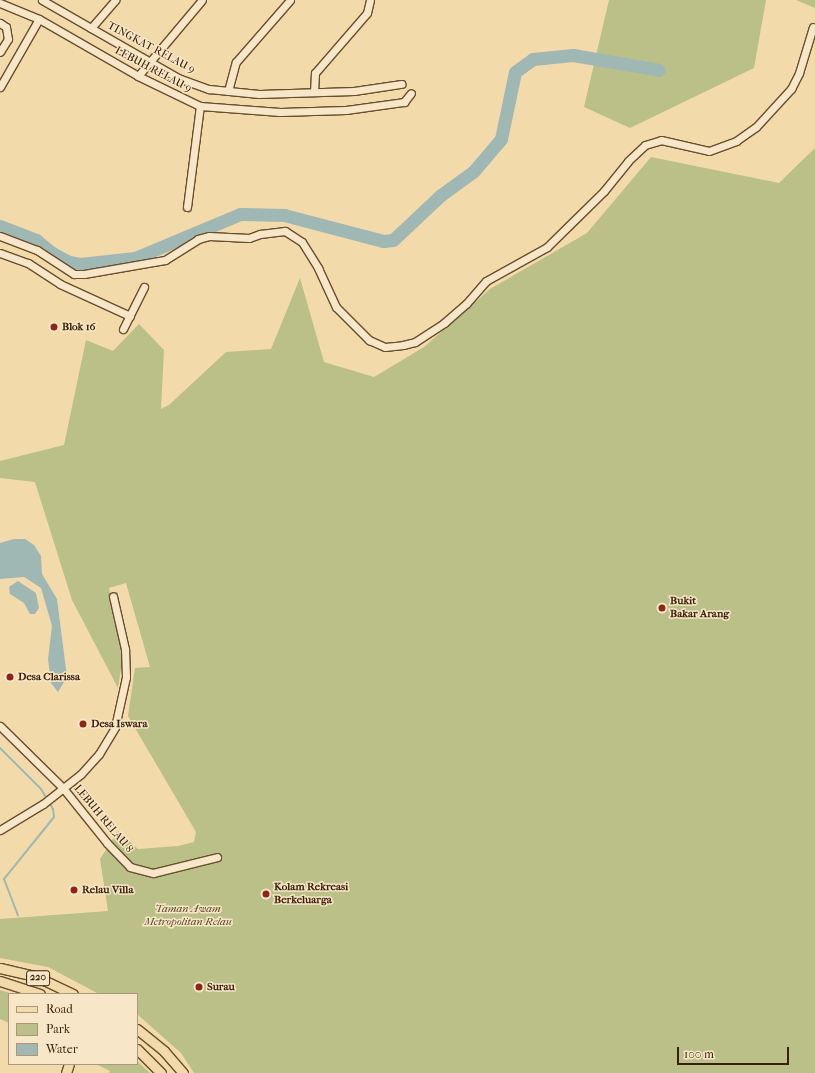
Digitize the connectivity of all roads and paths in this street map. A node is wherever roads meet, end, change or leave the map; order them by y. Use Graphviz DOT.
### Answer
graph roads {
  1 [pos="42,0"];
  2 [pos="115,0"];
  3 [pos="202,0"];
  4 [pos="290,0"];
  5 [pos="370,0"];
  6 [pos="0,3"];
  7 [pos="39,19"];
  8 [pos="1,23"];
  9 [pos="813,27"];
  10 [pos="91,28"];
  11 [pos="0,52"];
  12 [pos="150,62"];
  13 [pos="138,76"];
  14 [pos="401,84"];
  15 [pos="0,87"];
  16 [pos="228,91"];
  17 [pos="314,92"];
  18 [pos="411,93"];
  19 [pos="200,106"];
  20 [pos="187,207"];
  21 [pos="0,236"];
  22 [pos="0,254"];
  23 [pos="144,287"];
  24 [pos="130,316"];
  25 [pos="123,329"];
  26 [pos="113,596"];
  27 [pos="0,726"];
  28 [pos="63,788"];
  29 [pos="0,830"];
  30 [pos="217,857"];
  31 [pos="0,968"];
  32 [pos="0,981"];
  33 [pos="37,993"];
  34 [pos="71,993"];
  35 [pos="138,1030"];
  36 [pos="138,1050"];
  37 [pos="161,1073"];
  38 [pos="183,1073"];
  1 -- 10 [label="street, TINGKAT RELAU 9"];
  2 -- 10 [label="street"];
  3 -- 12 [label="street"];
  4 -- 16 [label="street"];
  5 -- 17 [label="street"];
  6 -- 7 [label="street, LEBUH RELAU 9"];
  7 -- 13 [label="street, LEBUH RELAU 9"];
  7 -- 15 [label="street"];
  8 -- 11 [label="street"];
  9 -- 21 [label="street"];
  10 -- 12 [label="street, TINGKAT RELAU 9"];
  12 -- 13 [label="street"];
  12 -- 16 [label="street, TINGKAT RELAU 9"];
  13 -- 19 [label="street, LEBUH RELAU 9"];
  14 -- 17 [label="street, TINGKAT RELAU 9"];
  16 -- 17 [label="street, TINGKAT RELAU 9"];
  18 -- 19 [label="street, LEBUH RELAU 9"];
  19 -- 20 [label="street"];
  22 -- 24 [label="street"];
  23 -- 24 [label="street"];
  24 -- 25 [label="street"];
  26 -- 28 [label="street, LEBUH RELAU 8"];
  27 -- 28 [label="street"];
  28 -- 29 [label="street"];
  28 -- 30 [label="street, LEBUH RELAU 8"];
  31 -- 34 [label="main road, 220"];
  32 -- 33 [label="main road, 220"];
  35 -- 38 [label="main road"];
  36 -- 37 [label="main road"];
}
